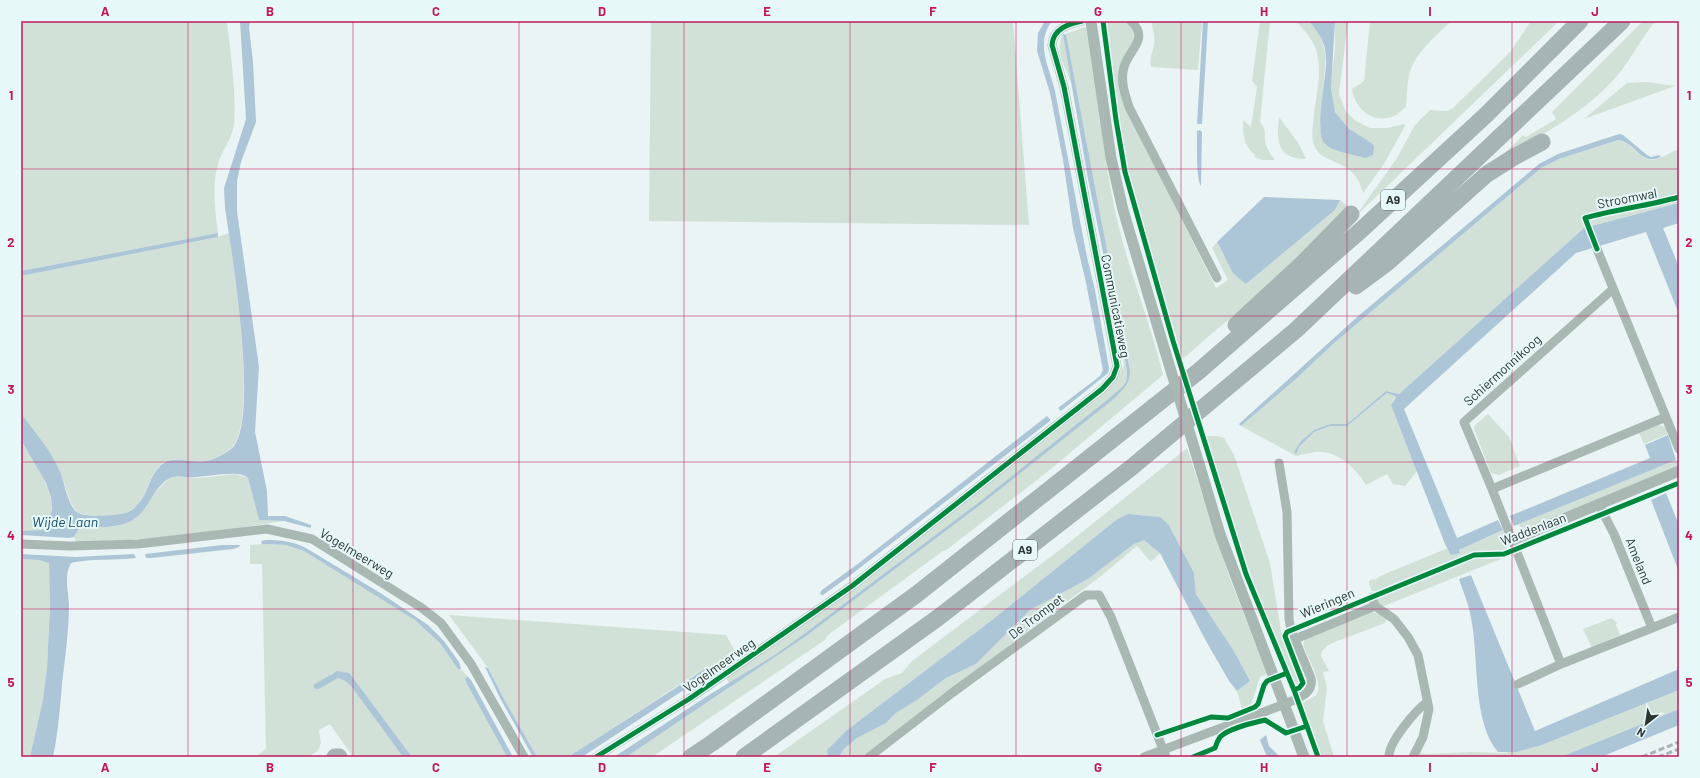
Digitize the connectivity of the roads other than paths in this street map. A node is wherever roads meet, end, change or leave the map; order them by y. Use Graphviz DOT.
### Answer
graph roads {
  1 [pos="1082,21"];
  2 [pos="1091,21"];
  3 [pos="1131,21"];
  4 [pos="1580,21"];
  5 [pos="1622,21"];
  6 [pos="1542,142"];
  7 [pos="1351,214"];
  8 [pos="1597,249"];
  9 [pos="1217,278"];
  10 [pos="1613,289"];
  11 [pos="1296,330"];
  12 [pos="1199,371"];
  13 [pos="1666,417"];
  14 [pos="1679,449"];
  15 [pos="1279,463"];
  16 [pos="1679,471"];
  17 [pos="1492,490"];
  18 [pos="1599,505"];
  19 [pos="1513,540"];
  20 [pos="21,544"];
  21 [pos="852,586"];
  22 [pos="1679,617"];
  23 [pos="1652,628"];
  24 [pos="1295,639"];
  25 [pos="1562,664"];
  26 [pos="1518,684"];
  27 [pos="1426,702"];
  28 [pos="1285,704"];
  29 [pos="1164,753"];
  30 [pos="335,757"];
  31 [pos="339,757"];
  32 [pos="524,757"];
  33 [pos="596,757"];
  34 [pos="691,757"];
  35 [pos="744,757"];
  36 [pos="869,757"];
  37 [pos="1144,757"];
  38 [pos="1304,757"];
  39 [pos="1389,757"];
  40 [pos="1413,757"];
  1 -- 21 [label="street, Communicatieweg"];
  2 -- 28 [label="street, bridge"];
  3 -- 9 [label="street"];
  4 -- 12 [label="highway, A9"];
  5 -- 11 [label="highway, A9"];
  6 -- 11 [label="highway, A9"];
  7 -- 12 [label="highway, A9"];
  8 -- 10 [label="street"];
  10 -- 13 [label="street"];
  10 -- 17 [label="street, Schiermonnikoog"];
  11 -- 35 [label="highway, A9"];
  12 -- 34 [label="highway, A9"];
  13 -- 14 [label="street"];
  13 -- 17 [label="street"];
  15 -- 24 [label="street"];
  16 -- 18 [label="street, Waddenlaan"];
  17 -- 19 [label="street, Schiermonnikoog"];
  18 -- 19 [label="street, Waddenlaan"];
  18 -- 23 [label="street, Ameland"];
  19 -- 25 [label="street"];
  20 -- 32 [label="street, Vogelmeerweg"];
  21 -- 33 [label="street, Vogelmeerweg"];
  22 -- 23 [label="street"];
  23 -- 25 [label="street"];
  24 -- 27 [label="street, Wieringen"];
  24 -- 28 [label="street"];
  25 -- 26 [label="street"];
  27 -- 39 [label="street"];
  27 -- 40 [label="street, Wieringen"];
  28 -- 29 [label="street"];
  28 -- 38 [label="street"];
  29 -- 36 [label="street, De Trompet"];
  29 -- 37 [label="street"];
  30 -- 31 [label="highway"];
}
